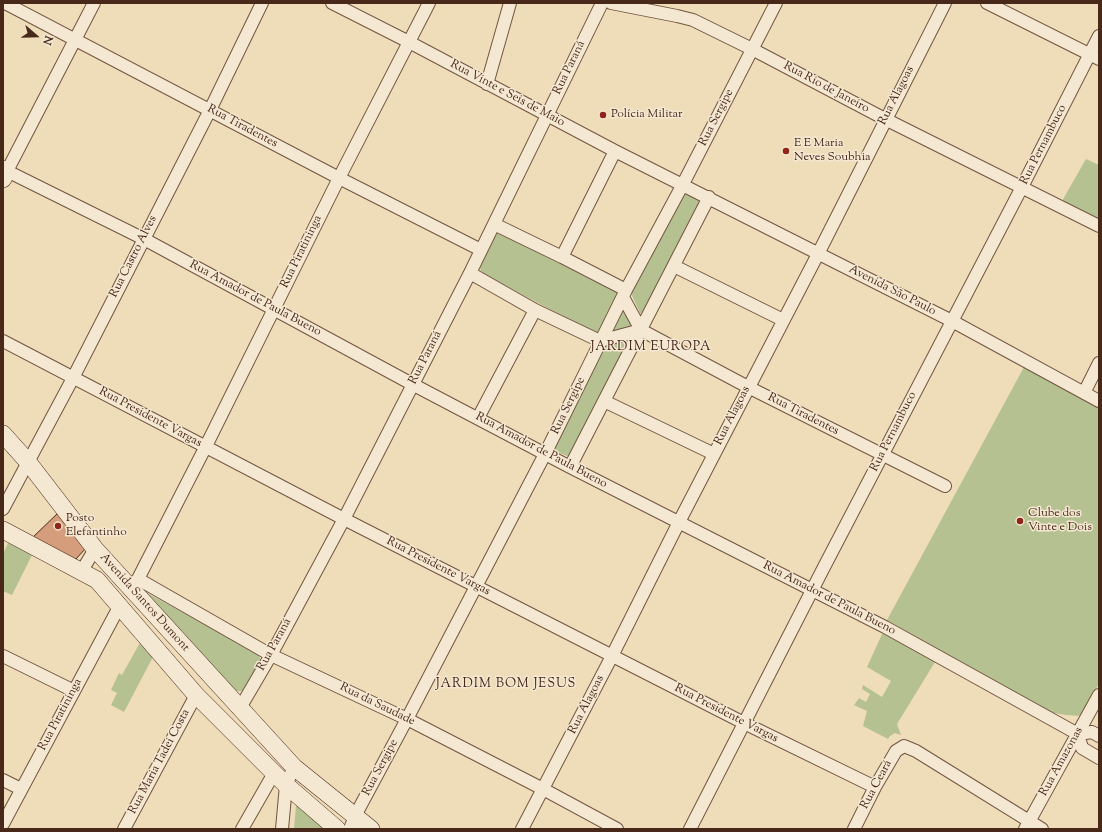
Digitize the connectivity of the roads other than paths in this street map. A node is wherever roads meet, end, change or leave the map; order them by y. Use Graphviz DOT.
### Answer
graph roads {
  1 [pos="5,3"];
  2 [pos="94,3"];
  3 [pos="262,3"];
  4 [pos="332,3"];
  5 [pos="430,3"];
  6 [pos="510,3"];
  7 [pos="602,3"];
  8 [pos="611,3"];
  9 [pos="776,3"];
  10 [pos="945,3"];
  11 [pos="987,3"];
  12 [pos="1099,36"];
  13 [pos="75,39"];
  14 [pos="409,42"];
  15 [pos="752,49"];
  16 [pos="1094,56"];
  17 [pos="487,84"];
  18 [pos="210,110"];
  19 [pos="546,115"];
  20 [pos="885,120"];
  21 [pos="615,151"];
  22 [pos="4,173"];
  23 [pos="339,178"];
  24 [pos="683,184"];
  25 [pos="1022,188"];
  26 [pos="709,198"];
  27 [pos="494,224"];
  28 [pos="1099,226"];
  29 [pos="144,239"];
  30 [pos="481,250"];
  31 [pos="818,254"];
  32 [pos="562,256"];
  33 [pos="674,266"];
  34 [pos="470,273"];
  35 [pos="624,294"];
  36 [pos="274,309"];
  37 [pos="535,310"];
  38 [pos="783,320"];
  39 [pos="952,321"];
  40 [pos="640,330"];
  41 [pos="3,341"];
  42 [pos="600,341"];
  43 [pos="1099,363"];
  44 [pos="73,378"];
  45 [pos="412,384"];
  46 [pos="748,387"];
  47 [pos="1084,393"];
  48 [pos="604,401"];
  49 [pos="1099,401"];
  50 [pos="478,418"];
  51 [pos="3,434"];
  52 [pos="205,448"];
  53 [pos="545,454"];
  54 [pos="714,454"];
  55 [pos="883,456"];
  56 [pos="28,462"];
  57 [pos="570,467"];
  58 [pos="945,486"];
  59 [pos="3,509"];
  60 [pos="344,519"];
  61 [pos="679,522"];
  62 [pos="3,530"];
  63 [pos="95,549"];
  64 [pos="81,572"];
  65 [pos="134,583"];
  66 [pos="476,586"];
  67 [pos="813,590"];
  68 [pos="119,607"];
  69 [pos="271,655"];
  70 [pos="3,656"];
  71 [pos="612,656"];
  72 [pos="74,691"];
  73 [pos="1099,694"];
  74 [pos="196,695"];
  75 [pos="240,708"];
  76 [pos="407,719"];
  77 [pos="744,723"];
  78 [pos="1078,734"];
  79 [pos="1099,736"];
  80 [pos="1099,758"];
  81 [pos="294,767"];
  82 [pos="274,773"];
  83 [pos="3,780"];
  84 [pos="286,786"];
  85 [pos="875,787"];
  86 [pos="21,789"];
  87 [pos="543,789"];
  88 [pos="352,822"];
  89 [pos="3,824"];
  90 [pos="1027,825"];
  91 [pos="860,828"];
  92 [pos="124,829"];
  93 [pos="242,829"];
  94 [pos="282,829"];
  95 [pos="337,829"];
  96 [pos="371,829"];
  97 [pos="522,829"];
  98 [pos="618,829"];
  99 [pos="690,829"];
  100 [pos="1042,829"];
  1 -- 13 [label="street, Rua Tiradentes"];
  2 -- 13 [label="street"];
  3 -- 18 [label="street, Rua Castro Alves"];
  4 -- 14 [label="street, Rua Vinte e Seis de Maio"];
  5 -- 14 [label="street, Rua Piratininga"];
  6 -- 17 [label="street"];
  7 -- 19 [label="street, Rua Paraná"];
  8 -- 15 [label="street, Rua Rio de Janeiro"];
  9 -- 15 [label="street, Rua Sergipe"];
  10 -- 20 [label="street, Rua Alagoas"];
  11 -- 16 [label="street"];
  12 -- 16 [label="street, Rua Pernambuco"];
  13 -- 18 [label="street, Rua Tiradentes"];
  13 -- 22 [label="street"];
  14 -- 17 [label="street, Rua Vinte e Seis de Maio"];
  14 -- 23 [label="street, Rua Piratininga"];
  15 -- 20 [label="street, Rua Rio de Janeiro"];
  15 -- 24 [label="street, Rua Sergipe"];
  16 -- 25 [label="street, Rua Pernambuco"];
  17 -- 19 [label="street, Rua Vinte e Seis de Maio"];
  18 -- 23 [label="street, Rua Tiradentes"];
  18 -- 29 [label="street, Rua Castro Alves"];
  19 -- 21 [label="street, Rua Vinte e Seis de Maio"];
  19 -- 27 [label="street, Rua Paraná"];
  20 -- 25 [label="street, Rua Rio de Janeiro"];
  20 -- 31 [label="street, Rua Alagoas"];
  21 -- 24 [label="street, Rua Vinte e Seis de Maio"];
  21 -- 32 [label="street"];
  22 -- 29 [label="street, Rua Amador de Paula Bueno"];
  23 -- 30 [label="street, Rua Tiradentes"];
  23 -- 36 [label="street, Rua Piratininga"];
  24 -- 26 [label="street, Avenida São Paulo"];
  24 -- 35 [label="street, Rua Sergipe"];
  25 -- 28 [label="street, Rua Rio de Janeiro"];
  25 -- 39 [label="street, Rua Pernambuco"];
  26 -- 31 [label="street, Avenida São Paulo"];
  26 -- 33 [label="street"];
  27 -- 30 [label="street, Rua Paraná"];
  27 -- 32 [label="street"];
  29 -- 36 [label="street, Rua Amador de Paula Bueno"];
  29 -- 44 [label="street, Rua Castro Alves"];
  30 -- 34 [label="street, Rua Paraná"];
  31 -- 38 [label="street, Rua Alagoas"];
  31 -- 39 [label="street, Avenida São Paulo"];
  32 -- 35 [label="street"];
  33 -- 38 [label="street"];
  33 -- 40 [label="street"];
  34 -- 37 [label="street"];
  34 -- 45 [label="street, Rua Paraná"];
  35 -- 40 [label="street"];
  35 -- 42 [label="street, Rua Sergipe"];
  36 -- 45 [label="street, Rua Amador de Paula Bueno"];
  36 -- 52 [label="street, Rua Piratininga"];
  37 -- 42 [label="street"];
  37 -- 50 [label="street"];
  38 -- 46 [label="street, Rua Alagoas"];
  39 -- 47 [label="street, Avenida São Paulo"];
  39 -- 55 [label="street, Rua Pernambuco"];
  40 -- 42 [label="street"];
  40 -- 46 [label="street, Rua Tiradentes"];
  40 -- 48 [label="street"];
  41 -- 44 [label="street, Rua Presidente Vargas"];
  42 -- 53 [label="street, Rua Sergipe"];
  43 -- 47 [label="street"];
  44 -- 52 [label="street, Rua Presidente Vargas"];
  44 -- 56 [label="street, Rua Castro Alves"];
  45 -- 50 [label="street, Rua Amador de Paula Bueno"];
  45 -- 60 [label="street, Rua Paraná"];
  46 -- 54 [label="street, Rua Alagoas"];
  46 -- 55 [label="street, Rua Tiradentes"];
  47 -- 49 [label="street, Avenida São Paulo"];
  48 -- 54 [label="street"];
  48 -- 57 [label="street"];
  50 -- 53 [label="street, Rua Amador de Paula Bueno"];
  51 -- 56 [label="street"];
  52 -- 60 [label="street, Rua Presidente Vargas"];
  52 -- 65 [label="street, Rua Piratininga"];
  53 -- 57 [label="street, Rua Amador de Paula Bueno"];
  53 -- 66 [label="street, Rua Sergipe"];
  54 -- 61 [label="street, Rua Alagoas"];
  55 -- 58 [label="street, Rua Tiradentes"];
  55 -- 67 [label="street, Rua Pernambuco"];
  56 -- 59 [label="street, Rua Castro Alves"];
  56 -- 63 [label="street"];
  57 -- 61 [label="street, Rua Amador de Paula Bueno"];
  60 -- 66 [label="street, Rua Presidente Vargas"];
  60 -- 69 [label="street, Rua Paraná"];
  61 -- 67 [label="street, Rua Amador de Paula Bueno"];
  61 -- 71 [label="street, Rua Alagoas"];
  62 -- 64 [label="street"];
  63 -- 64 [label="street, Avenida Santos Dumont"];
  63 -- 65 [label="street, Avenida Santos Dumont"];
  64 -- 68 [label="street, Avenida Santos Dumont"];
  65 -- 69 [label="street, Rua da Saudade"];
  65 -- 75 [label="street, Avenida Santos Dumont"];
  66 -- 71 [label="street, Rua Presidente Vargas"];
  66 -- 76 [label="street, Rua Sergipe"];
  67 -- 77 [label="street, Rua Pernambuco"];
  67 -- 78 [label="street, Rua Amador de Paula Bueno"];
  68 -- 72 [label="street, Rua Piratininga"];
  68 -- 74 [label="street, Avenida Santos Dumont"];
  69 -- 75 [label="street, Rua Paraná"];
  69 -- 76 [label="street, Rua da Saudade"];
  70 -- 72 [label="street"];
  71 -- 77 [label="street, Rua Presidente Vargas"];
  71 -- 87 [label="street, Rua Alagoas"];
  72 -- 86 [label="street, Rua Piratininga"];
  73 -- 78 [label="street, Rua Amazonas"];
  74 -- 82 [label="street, Avenida Santos Dumont"];
  74 -- 92 [label="street, Rua Maria Tadei Costa"];
  75 -- 81 [label="street, Avenida Santos Dumont"];
  76 -- 87 [label="street, Rua da Saudade"];
  76 -- 88 [label="street, Rua Sergipe"];
  77 -- 85 [label="street, Rua Presidente Vargas"];
  77 -- 99 [label="street, Rua Pernambuco"];
  78 -- 79 [label="street, Rua Amador de Paula Bueno"];
  78 -- 80 [label="street"];
  78 -- 90 [label="street, Rua Amazonas"];
  81 -- 84 [label="street"];
  81 -- 88 [label="street, Avenida Santos Dumont"];
  82 -- 84 [label="street, Avenida Santos Dumont"];
  82 -- 93 [label="street"];
  83 -- 86 [label="street"];
  84 -- 94 [label="street"];
  84 -- 95 [label="street, Avenida Santos Dumont"];
  85 -- 90 [label="street, Rua Ceará"];
  85 -- 91 [label="street, Rua Ceará"];
  86 -- 89 [label="street, Rua Piratininga"];
  87 -- 97 [label="street, Rua Alagoas"];
  87 -- 98 [label="street, Rua da Saudade"];
  88 -- 96 [label="street, Avenida Santos Dumont"];
  90 -- 100 [label="street"];
}
